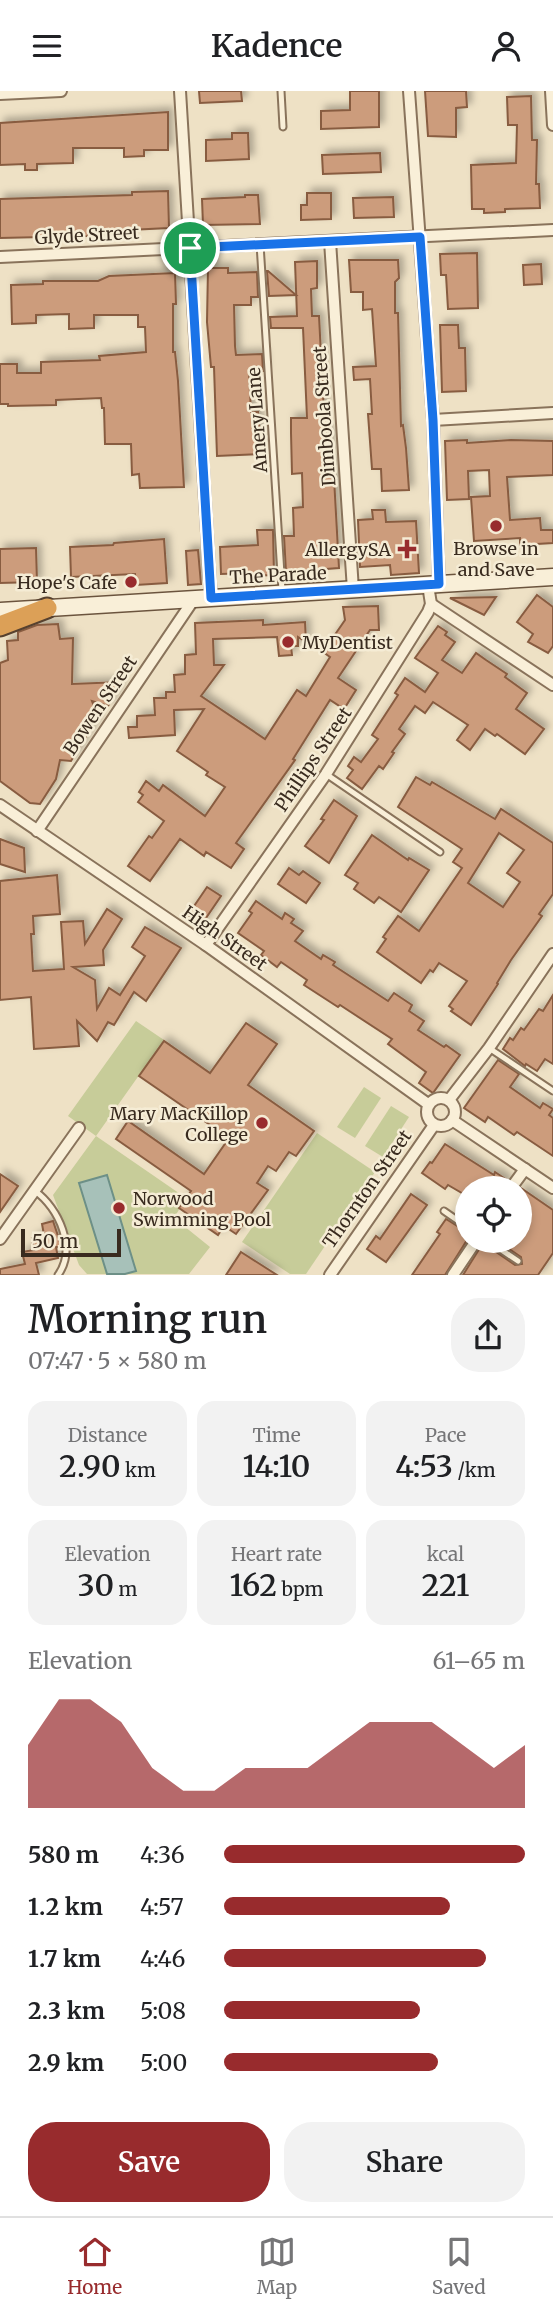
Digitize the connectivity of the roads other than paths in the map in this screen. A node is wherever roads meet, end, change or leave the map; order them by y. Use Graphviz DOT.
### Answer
graph roads {
  1 [pos="61,91"];
  2 [pos="180,91"];
  3 [pos="281,91"];
  4 [pos="409,91"];
  5 [pos="551,91"];
  6 [pos="0,94"];
  7 [pos="553,125"];
  8 [pos="283,127"];
  9 [pos="553,229"];
  10 [pos="420,237"];
  11 [pos="330,241"];
  12 [pos="260,244"];
  13 [pos="190,248"];
  14 [pos="0,257"];
  15 [pos="553,413"];
  16 [pos="433,420"];
  17 [pos="553,577"];
  18 [pos="434,584"];
  19 [pos="353,590"];
  20 [pos="282,594"];
  21 [pos="211,598"];
  22 [pos="194,599"];
  23 [pos="431,604"];
  24 [pos="47,608"];
  25 [pos="0,611"];
  26 [pos="0,623"];
  27 [pos="553,685"];
  28 [pos="326,773"];
  29 [pos="0,805"];
  30 [pos="37,831"];
  31 [pos="440,852"];
  32 [pos="206,945"];
  33 [pos="553,954"];
  34 [pos="489,1048"];
  35 [pos="553,1091"];
  36 [pos="449,1100"];
  37 [pos="428,1104"];
  38 [pos="452,1120"];
  39 [pos="434,1125"];
  40 [pos="79,1128"];
  41 [pos="525,1169"];
  42 [pos="520,1176"];
  43 [pos="553,1188"];
  44 [pos="35,1191"];
  45 [pos="443,1211"];
  46 [pos="455,1219"];
  47 [pos="0,1239"];
  48 [pos="468,1253"];
  49 [pos="506,1253"];
  50 [pos="518,1261"];
  51 [pos="58,1275"];
  52 [pos="330,1275"];
  53 [pos="453,1275"];
  1 -- 6 [label="street"];
  2 -- 13 [label="street"];
  3 -- 8 [label="lane"];
  4 -- 10 [label="street"];
  5 -- 7 [label="street"];
  9 -- 10 [label="street, Glyde Street"];
  10 -- 11 [label="street, Glyde Street"];
  10 -- 16 [label="street"];
  11 -- 12 [label="street, Glyde Street"];
  11 -- 19 [label="street, Dimboola Street"];
  12 -- 13 [label="street, Glyde Street"];
  12 -- 20 [label="lane, Amery Lane"];
  13 -- 14 [label="street, Glyde Street"];
  13 -- 21 [label="street"];
  15 -- 16 [label="street"];
  16 -- 18 [label="street"];
  17 -- 18 [label="main road, The Parade"];
  18 -- 19 [label="main road, The Parade"];
  18 -- 23 [label="street"];
  19 -- 20 [label="main road, The Parade"];
  20 -- 21 [label="main road, The Parade"];
  21 -- 22 [label="main road, The Parade"];
  22 -- 24 [label="main road, The Parade"];
  22 -- 30 [label="street, Bowen Street"];
  23 -- 27 [label="street"];
  23 -- 28 [label="street, Phillips Street"];
  24 -- 25 [label="main road, The Parade"];
  24 -- 26 [label="highway"];
  28 -- 31 [label="lane"];
  28 -- 32 [label="street, Phillips Street"];
  29 -- 30 [label="street, High Street"];
  30 -- 32 [label="street, High Street"];
  32 -- 37 [label="street, High Street"];
  33 -- 34 [label="street"];
  34 -- 35 [label="lane"];
  34 -- 36 [label="street"];
  36 -- 37 [label="street"];
  36 -- 38 [label="street"];
  37 -- 39 [label="street"];
  38 -- 39 [label="street"];
  38 -- 41 [label="street"];
  39 -- 52 [label="street, Thornton Street"];
  40 -- 44 [label="street"];
  41 -- 42 [label="street"];
  41 -- 43 [label="street"];
  44 -- 47 [label="street"];
  44 -- 51 [label="lane"];
  45 -- 46 [label="lane"];
  48 -- 53 [label="street"];
  49 -- 50 [label="lane"];
}
